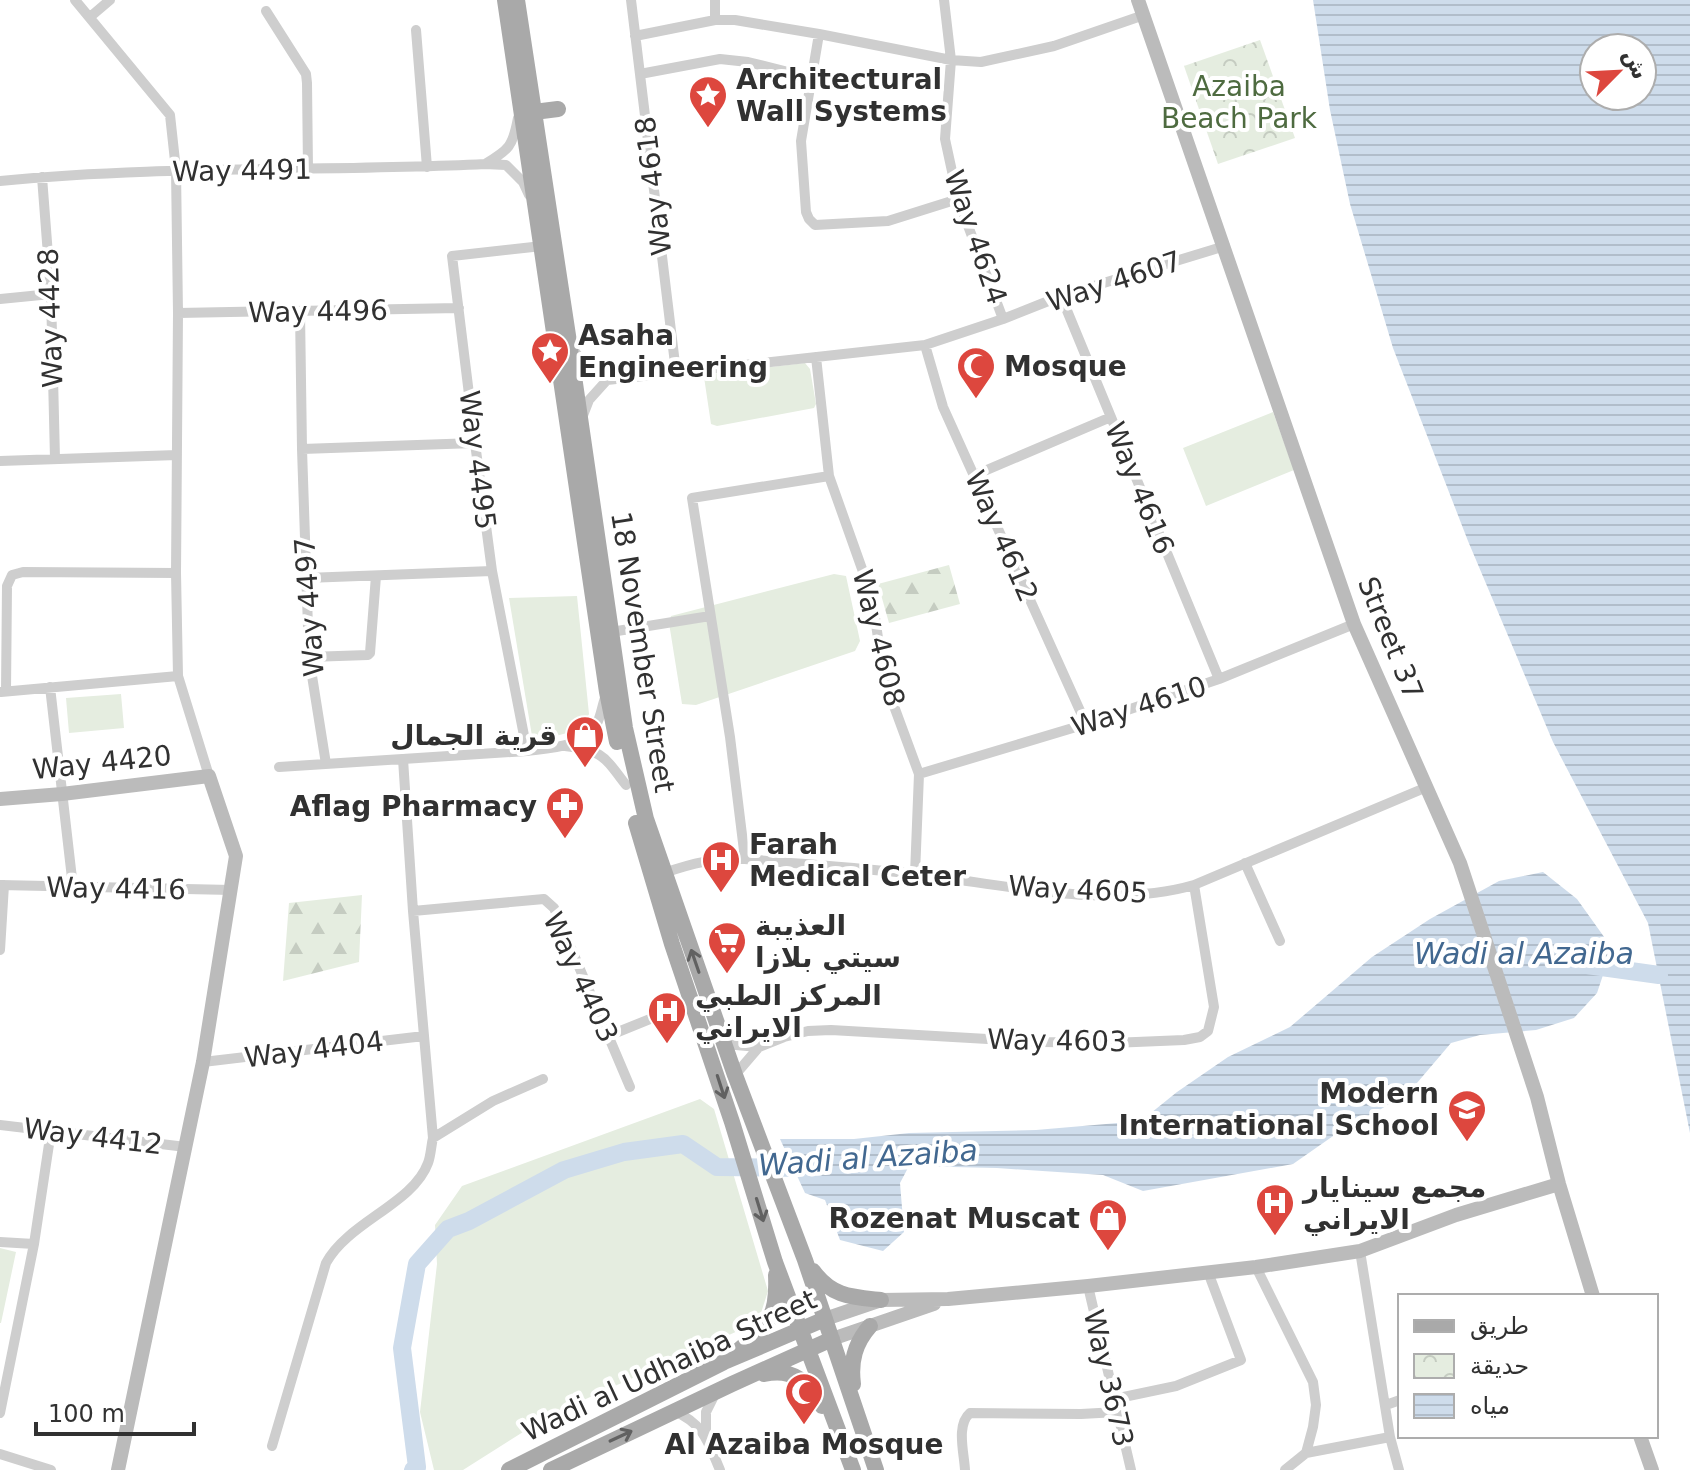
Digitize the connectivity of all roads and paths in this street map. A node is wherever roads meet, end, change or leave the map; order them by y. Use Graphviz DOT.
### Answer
graph roads {
  1 [pos="75,0"];
  2 [pos="110,0"];
  3 [pos="505,0"];
  4 [pos="517,0"];
  5 [pos="631,0"];
  6 [pos="715,0"];
  7 [pos="944,0"];
  8 [pos="1138,0"];
  9 [pos="266,11"];
  10 [pos="1144,15"];
  11 [pos="90,17"];
  12 [pos="715,20"];
  13 [pos="416,30"];
  14 [pos="819,34"];
  15 [pos="635,36"];
  16 [pos="951,60"];
  17 [pos="640,74"];
  18 [pos="812,78"];
  19 [pos="521,100"];
  20 [pos="558,109"];
  21 [pos="534,112"];
  22 [pos="485,164"];
  23 [pos="427,167"];
  24 [pos="308,169"];
  25 [pos="176,170"];
  26 [pos="42,177"];
  27 [pos="0,181"];
  28 [pos="958,199"];
  29 [pos="538,217"];
  30 [pos="542,246"];
  31 [pos="1225,246"];
  32 [pos="51,294"];
  33 [pos="1061,296"];
  34 [pos="0,299"];
  35 [pos="459,308"];
  36 [pos="300,312"];
  37 [pos="178,313"];
  38 [pos="1003,319"];
  39 [pos="569,342"];
  40 [pos="925,345"];
  41 [pos="816,357"];
  42 [pos="676,372"];
  43 [pos="607,380"];
  44 [pos="1111,417"];
  45 [pos="581,425"];
  46 [pos="475,443"];
  47 [pos="302,449"];
  48 [pos="177,455"];
  49 [pos="55,459"];
  50 [pos="0,461"];
  51 [pos="975,475"];
  52 [pos="829,476"];
  53 [pos="492,571"];
  54 [pos="176,573"];
  55 [pos="376,576"];
  56 [pos="306,578"];
  57 [pos="710,616"];
  58 [pos="1354,624"];
  59 [pos="611,632"];
  60 [pos="309,657"];
  61 [pos="178,676"];
  62 [pos="1219,679"];
  63 [pos="50,687"];
  64 [pos="3,692"];
  65 [pos="607,692"];
  66 [pos="1086,724"];
  67 [pos="563,746"];
  68 [pos="527,751"];
  69 [pos="403,759"];
  70 [pos="326,764"];
  71 [pos="279,767"];
  72 [pos="919,774"];
  73 [pos="209,776"];
  74 [pos="626,785"];
  75 [pos="1427,787"];
  76 [pos="62,794"];
  77 [pos="0,799"];
  78 [pos="745,859"];
  79 [pos="1245,863"];
  80 [pos="664,873"];
  81 [pos="915,874"];
  82 [pos="2,885"];
  83 [pos="1194,885"];
  84 [pos="73,887"];
  85 [pos="232,890"];
  86 [pos="413,911"];
  87 [pos="1280,941"];
  88 [pos="0,950"];
  89 [pos="692,1002"];
  90 [pos="424,1036"];
  91 [pos="608,1036"];
  92 [pos="724,1044"];
  93 [pos="759,1047"];
  94 [pos="203,1062"];
  95 [pos="735,1075"];
  96 [pos="543,1079"];
  97 [pos="630,1087"];
  98 [pos="0,1125"];
  99 [pos="51,1131"];
  100 [pos="433,1138"];
  101 [pos="186,1147"];
  102 [pos="1559,1184"];
  103 [pos="0,1242"];
  104 [pos="34,1244"];
  105 [pos="1360,1251"];
  106 [pos="805,1260"];
  107 [pos="775,1262"];
  108 [pos="1256,1267"];
  109 [pos="1208,1272"];
  110 [pos="1088,1286"];
  111 [pos="1592,1294"];
  112 [pos="948,1299"];
  113 [pos="881,1300"];
  114 [pos="825,1319"];
  115 [pos="870,1326"];
  116 [pos="800,1329"];
  117 [pos="832,1339"];
  118 [pos="0,1348"];
  119 [pos="13,1348"];
  120 [pos="808,1349"];
  121 [pos="724,1362"];
  122 [pos="732,1384"];
  123 [pos="716,1391"];
  124 [pos="1114,1399"];
  125 [pos="1398,1401"];
  126 [pos="1386,1405"];
  127 [pos="674,1411"];
  128 [pos="1117,1412"];
  129 [pos="0,1413"];
  130 [pos="856,1413"];
  131 [pos="835,1424"];
  132 [pos="706,1436"];
  133 [pos="1390,1437"];
  134 [pos="1641,1438"];
  135 [pos="272,1446"];
  136 [pos="594,1449"];
  137 [pos="1306,1453"];
  138 [pos="0,1454"];
  139 [pos="851,1468"];
  140 [pos="51,1470"];
  141 [pos="118,1470"];
  142 [pos="509,1470"];
  143 [pos="551,1470"];
  144 [pos="591,1470"];
  145 [pos="720,1470"];
  146 [pos="876,1470"];
  147 [pos="965,1470"];
  148 [pos="1131,1470"];
  149 [pos="1285,1470"];
  150 [pos="1399,1470"];
  151 [pos="1652,1470"];
  1 -- 11 [label="street"];
  2 -- 11 [label="street"];
  3 -- 19 [label="main road, 18 November Street"];
  4 -- 21 [label="main road, 18 November Street"];
  5 -- 15 [label="street, Way 4618"];
  6 -- 12 [label="street"];
  7 -- 16 [label="street, Way 4624"];
  8 -- 10 [label="street, Street 37"];
  9 -- 24 [label="street"];
  10 -- 16 [label="street"];
  10 -- 31 [label="street, Street 37"];
  11 -- 25 [label="street"];
  12 -- 14 [label="street"];
  12 -- 15 [label="street"];
  13 -- 23 [label="street"];
  14 -- 16 [label="street"];
  14 -- 18 [label="street"];
  15 -- 17 [label="street, Way 4618"];
  16 -- 28 [label="street, Way 4624"];
  17 -- 18 [label="street"];
  17 -- 42 [label="street, Way 4618"];
  18 -- 28 [label="street"];
  19 -- 22 [label="street"];
  19 -- 29 [label="main road, 18 November Street"];
  20 -- 21 [label="main road"];
  21 -- 39 [label="main road, 18 November Street"];
  22 -- 23 [label="street, Way 4491"];
  22 -- 29 [label="street, Way 4491"];
  23 -- 24 [label="street, Way 4491"];
  24 -- 25 [label="street, Way 4491"];
  25 -- 26 [label="street, Way 4491"];
  25 -- 37 [label="street"];
  26 -- 27 [label="street, Way 4491"];
  26 -- 32 [label="street, Way 4428"];
  28 -- 38 [label="street, Way 4624"];
  29 -- 30 [label="main road, 18 November Street"];
  30 -- 35 [label="street, Way 4495"];
  30 -- 65 [label="main road, 18 November Street"];
  31 -- 33 [label="street, Way 4607"];
  31 -- 58 [label="street, Street 37"];
  32 -- 34 [label="street"];
  32 -- 49 [label="street, Way 4428"];
  33 -- 38 [label="street, Way 4607"];
  33 -- 44 [label="street, Way 4616"];
  35 -- 36 [label="street, Way 4496"];
  35 -- 46 [label="street, Way 4495"];
  36 -- 37 [label="street, Way 4496"];
  36 -- 47 [label="street, Way 4497"];
  37 -- 48 [label="street"];
  38 -- 40 [label="street"];
  39 -- 43 [label="street"];
  39 -- 45 [label="main road, 18 November Street"];
  40 -- 41 [label="street"];
  40 -- 51 [label="street, Way 4612"];
  41 -- 42 [label="street"];
  41 -- 52 [label="street, Way 4608"];
  42 -- 43 [label="street"];
  43 -- 45 [label="street"];
  44 -- 51 [label="street"];
  44 -- 62 [label="street, Way 4616"];
  45 -- 59 [label="main road, 18 November Street"];
  46 -- 47 [label="street"];
  46 -- 53 [label="street, Way 4495"];
  47 -- 56 [label="street, Way 4497"];
  48 -- 49 [label="street"];
  48 -- 54 [label="street"];
  49 -- 50 [label="street"];
  51 -- 66 [label="street, Way 4612"];
  52 -- 57 [label="street"];
  52 -- 72 [label="street, Way 4608"];
  53 -- 55 [label="street"];
  53 -- 68 [label="street, Way 4495"];
  54 -- 61 [label="street"];
  54 -- 64 [label="street"];
  55 -- 56 [label="street"];
  55 -- 60 [label="street"];
  56 -- 60 [label="street, Way 4497"];
  57 -- 59 [label="street"];
  57 -- 78 [label="street"];
  58 -- 62 [label="street, Way 4610"];
  58 -- 75 [label="street, Street 37"];
  59 -- 80 [label="main road, 18 November Street"];
  60 -- 70 [label="street, Way 4497"];
  61 -- 63 [label="street"];
  61 -- 73 [label="street"];
  62 -- 66 [label="street, Way 4610"];
  63 -- 64 [label="street"];
  63 -- 76 [label="street"];
  65 -- 67 [label="street"];
  65 -- 74 [label="main road, 18 November Street"];
  66 -- 72 [label="street, Way 4610"];
  67 -- 68 [label="street"];
  67 -- 74 [label="street"];
  68 -- 69 [label="street"];
  69 -- 70 [label="street"];
  69 -- 86 [label="street"];
  70 -- 71 [label="street"];
  72 -- 81 [label="street, Way 4608"];
  73 -- 76 [label="street, Way 4420"];
  73 -- 85 [label="street"];
  74 -- 89 [label="main road, 18 November Street"];
  75 -- 79 [label="street, Way 4605"];
  75 -- 102 [label="street, Street 37"];
  76 -- 77 [label="street, Way 4420"];
  76 -- 84 [label="street"];
  78 -- 80 [label="street, Way 4605"];
  78 -- 81 [label="street, Way 4605"];
  79 -- 83 [label="street, Way 4605"];
  79 -- 87 [label="street"];
  92 -- 80 [label="main road, 18 November Street, one-way"];
  81 -- 83 [label="street, Way 4605"];
  82 -- 84 [label="street, Way 4416"];
  82 -- 88 [label="street"];
  83 -- 93 [label="street, Way 4603"];
  84 -- 85 [label="street, Way 4416"];
  85 -- 94 [label="street"];
  86 -- 90 [label="street"];
  86 -- 91 [label="street, Way 4403"];
  89 -- 91 [label="street"];
  89 -- 107 [label="main road, 18 November Street, one-way"];
  90 -- 94 [label="street, Way 4404"];
  90 -- 100 [label="street"];
  91 -- 97 [label="street, Way 4403"];
  92 -- 93 [label="street, Way 4603"];
  92 -- 95 [label="main road, 18 November Street"];
  93 -- 95 [label="street"];
  94 -- 101 [label="street"];
  95 -- 106 [label="main road, 18 November Street"];
  96 -- 100 [label="street"];
  98 -- 99 [label="street, Way 4412"];
  99 -- 101 [label="street, Way 4412"];
  99 -- 104 [label="street"];
  100 -- 135 [label="street"];
  101 -- 141 [label="street"];
  102 -- 105 [label="street, Wadi al Udhaiba Street"];
  102 -- 111 [label="street, Street 37"];
  103 -- 104 [label="street"];
  104 -- 119 [label="street"];
  105 -- 108 [label="street, Wadi al Udhaiba Street"];
  105 -- 126 [label="street"];
  106 -- 113 [label="main road"];
  106 -- 114 [label="main road, 18 November Street"];
  107 -- 116 [label="main road, 18 November Street"];
  107 -- 121 [label="main road"];
  108 -- 109 [label="street, Wadi al Udhaiba Street"];
  108 -- 137 [label="street"];
  109 -- 110 [label="street, Wadi al Udhaiba Street"];
  109 -- 124 [label="street"];
  110 -- 112 [label="street, Wadi al Udhaiba Street"];
  110 -- 124 [label="street, Way 3673"];
  112 -- 113 [label="street, Wadi al Udhaiba Street"];
  112 -- 115 [label="street, Wadi al Udhaiba Street"];
  113 -- 114 [label="street, Wadi al Udhaiba Street"];
  114 -- 116 [label="main road, Wadi al Udhaiba Street"];
  114 -- 117 [label="main road, 18 November Street"];
  115 -- 117 [label="street, Wadi al Udhaiba Street"];
  115 -- 130 [label="main road"];
  116 -- 120 [label="main road, 18 November Street"];
  116 -- 121 [label="main road, Wadi al Udhaiba Street"];
  117 -- 120 [label="main road, Wadi al Udhaiba Street"];
  117 -- 130 [label="main road, 18 November Street"];
  118 -- 119 [label="street"];
  119 -- 129 [label="street"];
  120 -- 122 [label="main road, Wadi al Udhaiba Street"];
  120 -- 131 [label="main road, 18 November Street"];
  121 -- 142 [label="main road, Wadi al Udhaiba Street"];
  122 -- 123 [label="main road, Wadi al Udhaiba Street"];
  122 -- 131 [label="main road"];
  123 -- 127 [label="main road, Wadi al Udhaiba Street"];
  123 -- 132 [label="street"];
  124 -- 128 [label="street, Way 3673"];
  125 -- 126 [label="street"];
  126 -- 133 [label="street"];
  127 -- 132 [label="street"];
  136 -- 127 [label="main road, Wadi al Udhaiba Street, one-way"];
  128 -- 147 [label="street"];
  128 -- 148 [label="street, Way 3673"];
  130 -- 146 [label="main road, 18 November Street"];
  131 -- 139 [label="main road, 18 November Street"];
  132 -- 145 [label="street"];
  133 -- 137 [label="street"];
  133 -- 150 [label="street"];
  134 -- 151 [label="street"];
  136 -- 143 [label="main road, Wadi al Udhaiba Street"];
  136 -- 144 [label="main road"];
  137 -- 149 [label="street"];
  138 -- 140 [label="street"];
}
